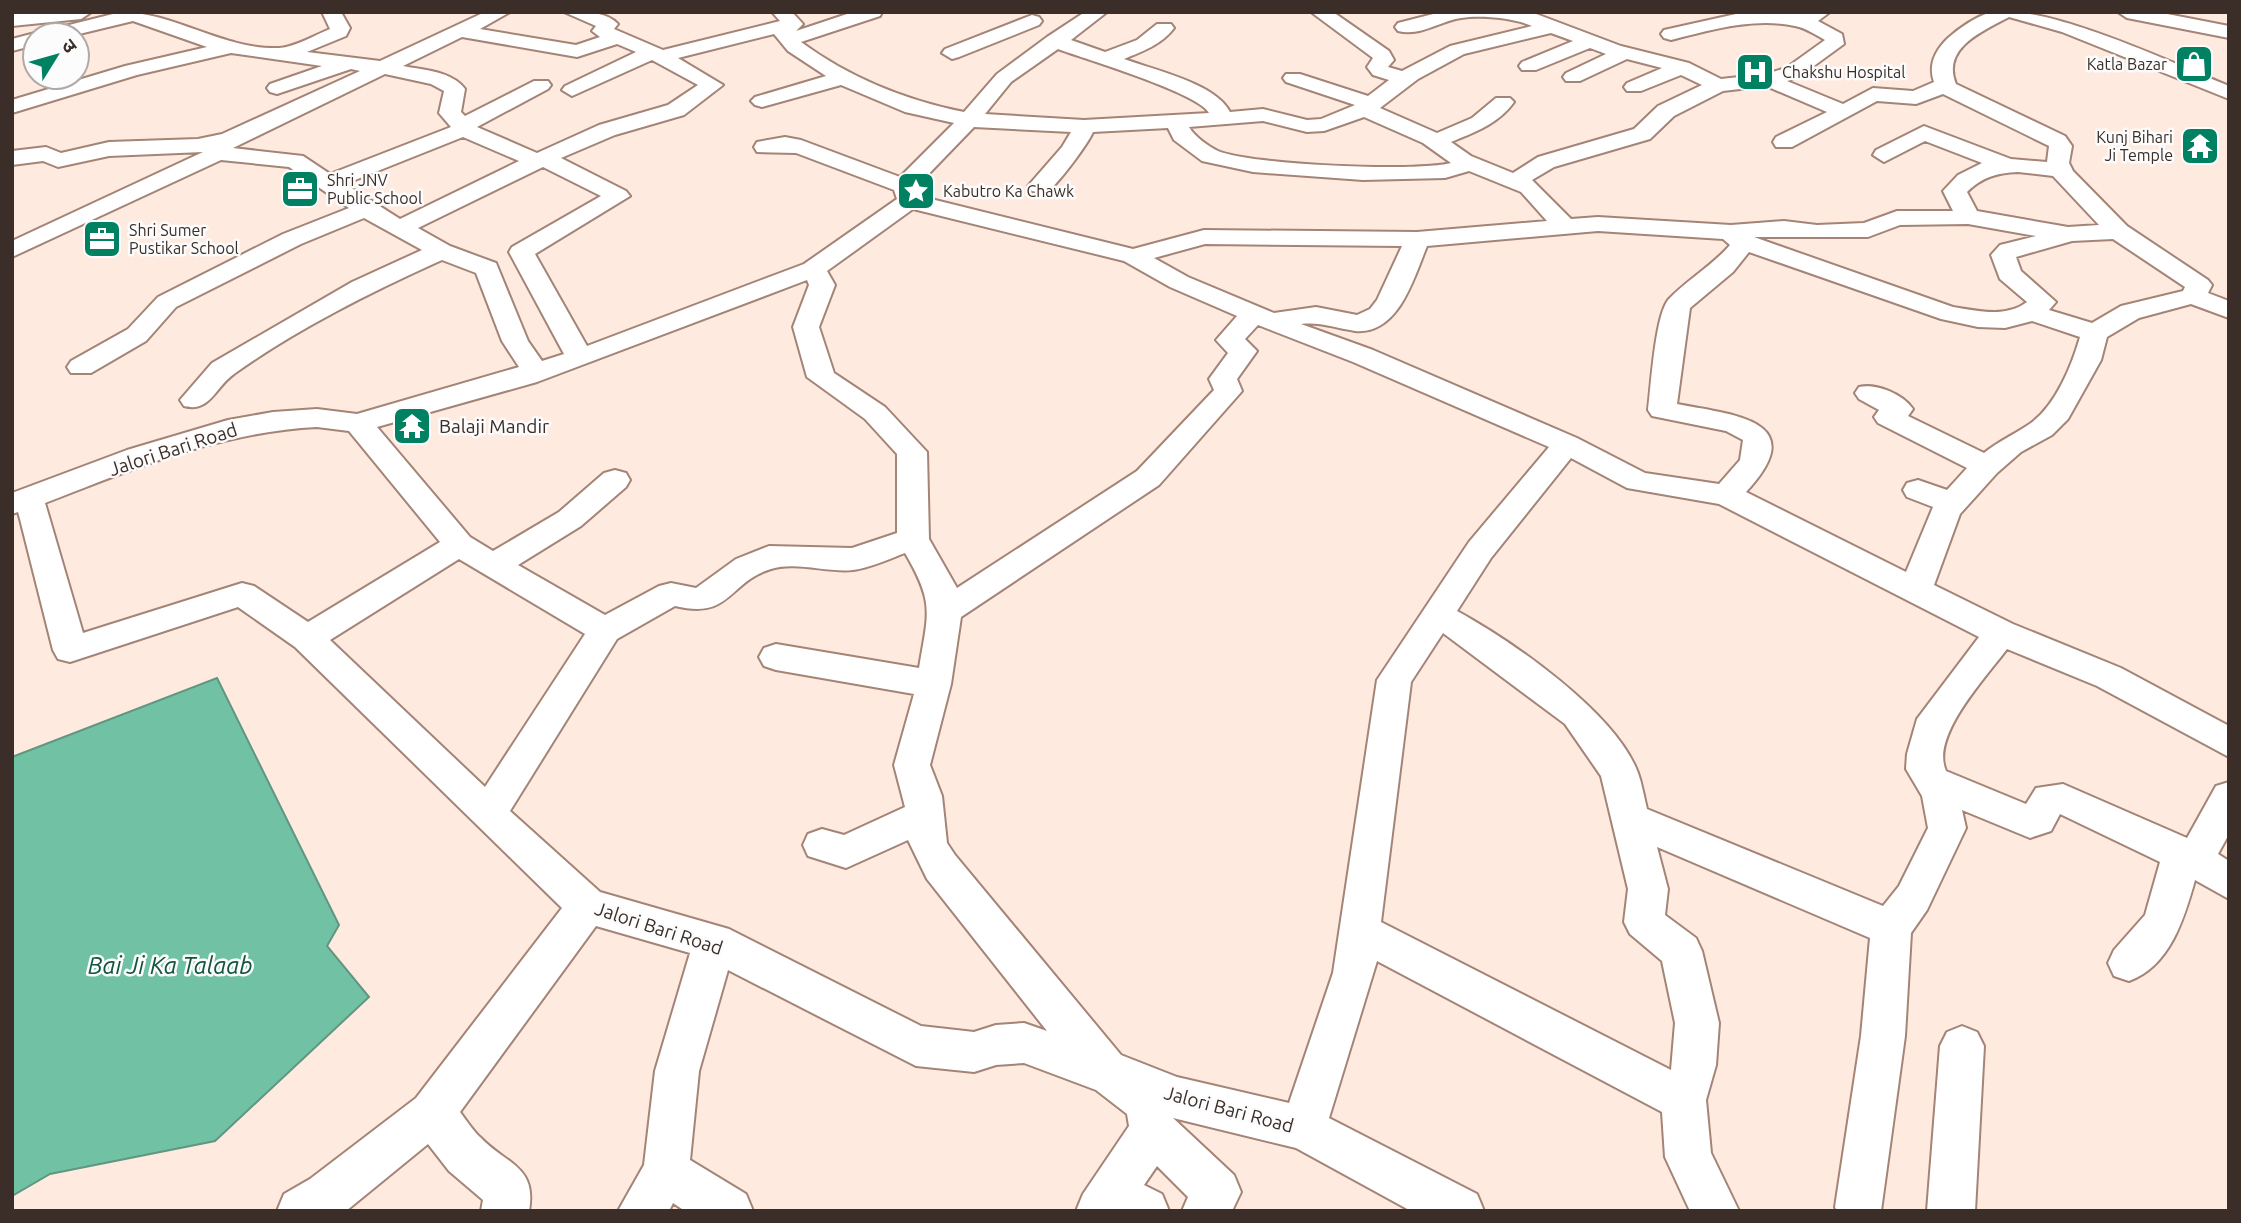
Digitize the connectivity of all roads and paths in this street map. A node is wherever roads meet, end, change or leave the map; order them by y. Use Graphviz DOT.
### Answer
graph roads {
  1 [pos="90,12"];
  2 [pos="187,12"];
  3 [pos="331,12"];
  4 [pos="501,12"];
  5 [pos="573,12"];
  6 [pos="763,12"];
  7 [pos="873,12"];
  8 [pos="1098,12"];
  9 [pos="1320,12"];
  10 [pos="1460,12"];
  11 [pos="1567,12"];
  12 [pos="2005,12"];
  13 [pos="2012,12"];
  14 [pos="2127,12"];
  15 [pos="1496,13"];
  16 [pos="136,15"];
  17 [pos="1024,17"];
  18 [pos="1812,17"];
  19 [pos="12,20"];
  20 [pos="788,25"];
  21 [pos="91,26"];
  22 [pos="1548,26"];
  23 [pos="1405,27"];
  24 [pos="1164,28"];
  25 [pos="464,32"];
  26 [pos="2229,32"];
  27 [pos="1671,34"];
  28 [pos="617,38"];
  29 [pos="1058,38"];
  30 [pos="1590,41"];
  31 [pos="230,48"];
  32 [pos="1628,51"];
  33 [pos="952,53"];
  34 [pos="284,54"];
  35 [pos="657,54"];
  36 [pos="1106,58"];
  37 [pos="317,60"];
  38 [pos="349,62"];
  39 [pos="1529,66"];
  40 [pos="1682,67"];
  41 [pos="386,68"];
  42 [pos="1793,72"];
  43 [pos="427,77"];
  44 [pos="1573,77"];
  45 [pos="843,78"];
  46 [pos="1293,78"];
  47 [pos="1408,79"];
  48 [pos="1768,80"];
  49 [pos="633,84"];
  50 [pos="541,85"];
  51 [pos="1718,85"];
  52 [pos="1945,85"];
  53 [pos="1634,88"];
  54 [pos="572,90"];
  55 [pos="1324,90"];
  56 [pos="2229,93"];
  57 [pos="1869,97"];
  58 [pos="762,101"];
  59 [pos="1503,102"];
  60 [pos="12,107"];
  61 [pos="1368,107"];
  62 [pos="1844,112"];
  63 [pos="1277,117"];
  64 [pos="1223,119"];
  65 [pos="969,120"];
  66 [pos="1176,121"];
  67 [pos="311,125"];
  68 [pos="1084,126"];
  69 [pos="464,128"];
  70 [pos="290,138"];
  71 [pos="1435,141"];
  72 [pos="1784,142"];
  73 [pos="223,146"];
  74 [pos="765,147"];
  75 [pos="1884,155"];
  76 [pos="259,157"];
  77 [pos="533,157"];
  78 [pos="12,158"];
  79 [pos="1471,164"];
  80 [pos="2004,164"];
  81 [pos="2061,170"];
  82 [pos="1515,181"];
  83 [pos="328,183"];
  84 [pos="1040,186"];
  85 [pos="907,193"];
  86 [pos="369,211"];
  87 [pos="1968,217"];
  88 [pos="1565,227"];
  89 [pos="400,228"];
  90 [pos="2118,231"];
  91 [pos="2068,234"];
  92 [pos="1738,237"];
  93 [pos="1417,239"];
  94 [pos="12,250"];
  95 [pos="441,251"];
  96 [pos="1132,256"];
  97 [pos="813,269"];
  98 [pos="2193,296"];
  99 [pos="2229,310"];
  100 [pos="2032,313"];
  101 [pos="1264,317"];
  102 [pos="2095,333"];
  103 [pos="580,358"];
  104 [pos="81,367"];
  105 [pos="527,376"];
  106 [pos="1869,393"];
  107 [pos="194,400"];
  108 [pos="358,423"];
  109 [pos="1567,444"];
  110 [pos="1986,466"];
  111 [pos="615,480"];
  112 [pos="1918,490"];
  113 [pos="1726,495"];
  114 [pos="20,502"];
  115 [pos="1952,503"];
  116 [pos="914,539"];
  117 [pos="459,545"];
  118 [pos="494,565"];
  119 [pos="1916,589"];
  120 [pos="945,611"];
  121 [pos="1436,614"];
  122 [pos="605,630"];
  123 [pos="2001,633"];
  124 [pos="307,638"];
  125 [pos="776,657"];
  126 [pos="934,684"];
  127 [pos="2229,743"];
  128 [pos="1929,780"];
  129 [pos="2229,797"];
  130 [pos="488,814"];
  131 [pos="926,814"];
  132 [pos="1629,817"];
  133 [pos="822,845"];
  134 [pos="2188,857"];
  135 [pos="2229,882"];
  136 [pos="587,906"];
  137 [pos="1891,928"];
  138 [pos="1359,931"];
  139 [pos="714,942"];
  140 [pos="2129,963"];
  141 [pos="1962,1046"];
  142 [pos="1105,1070"];
  143 [pos="1684,1100"];
  144 [pos="432,1113"];
  145 [pos="1303,1128"];
  146 [pos="1153,1131"];
  147 [pos="666,1172"];
  148 [pos="1118,1205"];
  149 [pos="1859,1209"];
  150 [pos="301,1211"];
  151 [pos="505,1211"];
  152 [pos="642,1211"];
  153 [pos="729,1211"];
  154 [pos="1206,1211"];
  155 [pos="1460,1211"];
  156 [pos="1715,1211"];
  157 [pos="1951,1211"];
  1 -- 19 [label="street"];
  2 -- 16 [label="street"];
  3 -- 34 [label="street"];
  4 -- 25 [label="street"];
  5 -- 28 [label="street"];
  6 -- 35 [label="street"];
  7 -- 20 [label="street"];
  8 -- 29 [label="street"];
  9 -- 47 [label="street"];
  10 -- 15 [label="street"];
  10 -- 23 [label="street"];
  11 -- 22 [label="street"];
  12 -- 52 [label="street"];
  13 -- 56 [label="street"];
  14 -- 26 [label="street"];
  15 -- 22 [label="street"];
  16 -- 21 [label="street"];
  16 -- 31 [label="street"];
  17 -- 29 [label="street"];
  17 -- 33 [label="street"];
  18 -- 27 [label="street"];
  18 -- 42 [label="street"];
  20 -- 35 [label="street"];
  20 -- 45 [label="street"];
  22 -- 30 [label="street"];
  22 -- 47 [label="street"];
  24 -- 36 [label="street"];
  25 -- 28 [label="street"];
  25 -- 41 [label="street"];
  28 -- 35 [label="street"];
  29 -- 36 [label="street"];
  29 -- 65 [label="street"];
  30 -- 32 [label="street"];
  30 -- 39 [label="street"];
  31 -- 34 [label="street"];
  31 -- 60 [label="street"];
  32 -- 40 [label="street"];
  32 -- 44 [label="street"];
  34 -- 37 [label="street"];
  35 -- 49 [label="street"];
  35 -- 54 [label="street"];
  35 -- 77 [label="street"];
  36 -- 64 [label="street"];
  37 -- 38 [label="street"];
  37 -- 38 [label="street"];
  38 -- 41 [label="street"];
  40 -- 51 [label="street"];
  40 -- 53 [label="street"];
  41 -- 43 [label="street"];
  41 -- 73 [label="street"];
  42 -- 48 [label="street"];
  42 -- 57 [label="street"];
  43 -- 67 [label="street"];
  43 -- 69 [label="street"];
  45 -- 58 [label="street"];
  45 -- 65 [label="street"];
  46 -- 55 [label="street"];
  47 -- 61 [label="street"];
  48 -- 51 [label="street"];
  48 -- 62 [label="street"];
  50 -- 69 [label="street"];
  51 -- 82 [label="street"];
  52 -- 57 [label="street"];
  52 -- 81 [label="street"];
  55 -- 61 [label="street"];
  55 -- 63 [label="street"];
  57 -- 62 [label="street"];
  59 -- 71 [label="street"];
  61 -- 63 [label="street"];
  61 -- 71 [label="street"];
  62 -- 72 [label="street"];
  63 -- 64 [label="street"];
  64 -- 66 [label="street"];
  65 -- 68 [label="street"];
  65 -- 85 [label="street"];
  66 -- 68 [label="street"];
  66 -- 79 [label="street"];
  68 -- 84 [label="street"];
  69 -- 77 [label="street"];
  69 -- 83 [label="street"];
  70 -- 76 [label="street"];
  71 -- 79 [label="street"];
  73 -- 76 [label="street"];
  73 -- 78 [label="street"];
  73 -- 94 [label="street"];
  74 -- 85 [label="street"];
  75 -- 80 [label="street"];
  76 -- 83 [label="street"];
  77 -- 86 [label="street"];
  77 -- 89 [label="street"];
  77 -- 103 [label="street"];
  79 -- 82 [label="street"];
  80 -- 81 [label="street"];
  80 -- 87 [label="street"];
  81 -- 90 [label="street"];
  82 -- 88 [label="street"];
  83 -- 86 [label="street"];
  85 -- 96 [label="street"];
  85 -- 97 [label="street"];
  86 -- 89 [label="street"];
  86 -- 104 [label="street"];
  87 -- 91 [label="street"];
  87 -- 92 [label="street"];
  88 -- 92 [label="street"];
  88 -- 93 [label="street"];
  89 -- 95 [label="street"];
  90 -- 91 [label="street"];
  90 -- 98 [label="street"];
  91 -- 100 [label="street"];
  92 -- 100 [label="street"];
  92 -- 113 [label="street"];
  93 -- 96 [label="street"];
  93 -- 101 [label="street"];
  95 -- 105 [label="street"];
  95 -- 107 [label="street"];
  96 -- 101 [label="street"];
  97 -- 103 [label="street"];
  97 -- 116 [label="street"];
  98 -- 99 [label="street"];
  98 -- 102 [label="street"];
  100 -- 102 [label="street"];
  101 -- 109 [label="street"];
  101 -- 120 [label="street"];
  102 -- 110 [label="street"];
  103 -- 105 [label="street"];
  105 -- 108 [label="street"];
  106 -- 110 [label="street"];
  108 -- 114 [label="street, Jalori Bari Road"];
  108 -- 117 [label="street"];
  109 -- 113 [label="street"];
  109 -- 121 [label="street"];
  110 -- 115 [label="street"];
  111 -- 118 [label="street"];
  112 -- 115 [label="street"];
  113 -- 119 [label="street"];
  114 -- 124 [label="street, Jalori Bari Road"];
  115 -- 119 [label="street"];
  116 -- 120 [label="street"];
  116 -- 122 [label="street"];
  117 -- 118 [label="street"];
  117 -- 124 [label="street"];
  118 -- 122 [label="street"];
  119 -- 123 [label="street"];
  120 -- 126 [label="street"];
  121 -- 132 [label="street"];
  121 -- 138 [label="street"];
  122 -- 130 [label="street"];
  123 -- 127 [label="street"];
  123 -- 128 [label="street"];
  124 -- 130 [label="street, Jalori Bari Road"];
  125 -- 126 [label="street"];
  126 -- 131 [label="street"];
  128 -- 134 [label="street"];
  128 -- 137 [label="street"];
  129 -- 134 [label="street"];
  130 -- 136 [label="street, Jalori Bari Road"];
  131 -- 133 [label="street"];
  131 -- 142 [label="street"];
  132 -- 137 [label="street"];
  132 -- 143 [label="street"];
  134 -- 135 [label="street"];
  134 -- 140 [label="street"];
  136 -- 139 [label="street, Jalori Bari Road"];
  136 -- 144 [label="street"];
  137 -- 149 [label="street"];
  138 -- 143 [label="street"];
  138 -- 145 [label="street"];
  139 -- 142 [label="street, Jalori Bari Road"];
  139 -- 147 [label="street"];
  141 -- 157 [label="street"];
  142 -- 145 [label="street, Jalori Bari Road"];
  142 -- 146 [label="street"];
  143 -- 156 [label="street"];
  144 -- 150 [label="street"];
  144 -- 151 [label="street"];
  145 -- 155 [label="street, Jalori Bari Road"];
  146 -- 148 [label="street"];
  146 -- 154 [label="street"];
  147 -- 152 [label="street"];
  147 -- 153 [label="street"];
}
